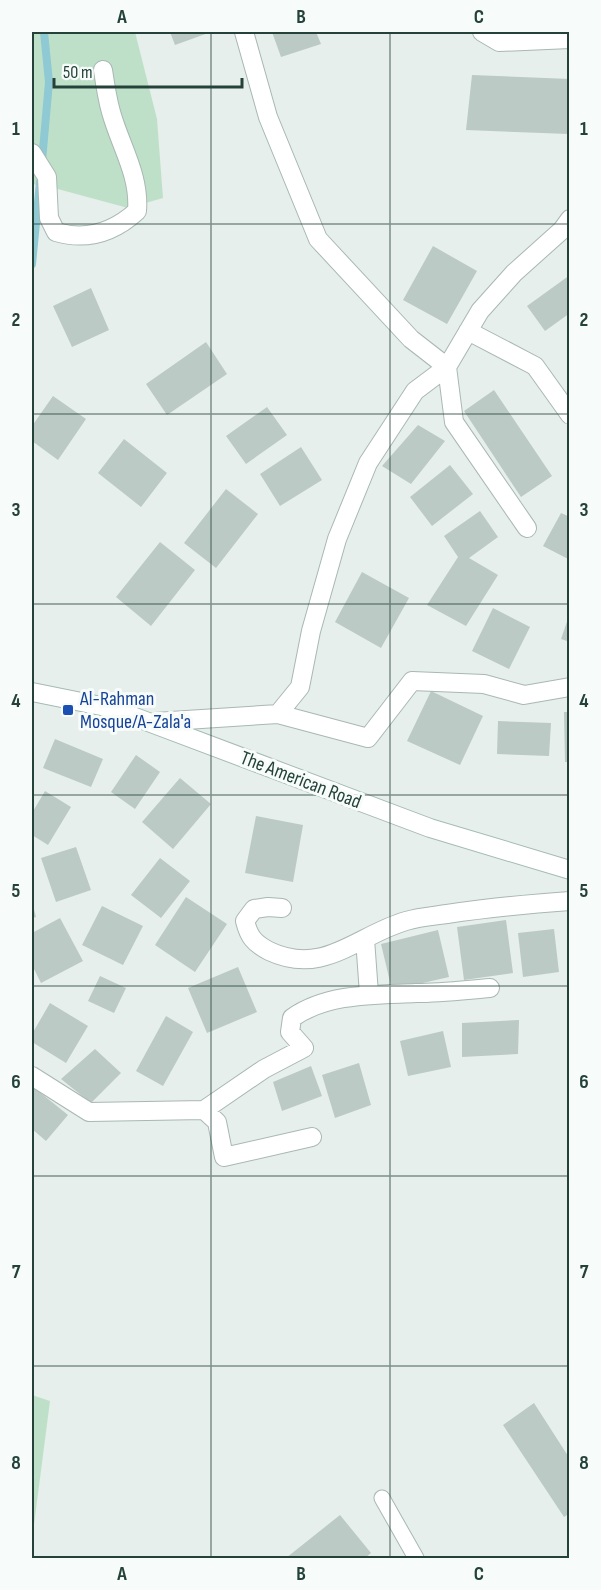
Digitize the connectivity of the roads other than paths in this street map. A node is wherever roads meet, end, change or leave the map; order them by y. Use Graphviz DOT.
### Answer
graph roads {
  1 [pos="244,32"];
  2 [pos="482,32"];
  3 [pos="570,39"];
  4 [pos="103,70"];
  5 [pos="32,153"];
  6 [pos="570,219"];
  7 [pos="468,331"];
  8 [pos="447,367"];
  9 [pos="570,415"];
  10 [pos="527,528"];
  11 [pos="570,687"];
  12 [pos="32,692"];
  13 [pos="278,714"];
  14 [pos="155,722"];
  15 [pos="570,870"];
  16 [pos="570,901"];
  17 [pos="282,909"];
  18 [pos="365,939"];
  19 [pos="490,988"];
  20 [pos="369,994"];
  21 [pos="32,1076"];
  22 [pos="204,1110"];
  23 [pos="312,1137"];
  24 [pos="382,1498"];
  25 [pos="416,1558"];
  1 -- 8 [label="street"];
  2 -- 3 [label="street"];
  4 -- 5 [label="street"];
  6 -- 7 [label="street"];
  7 -- 8 [label="street"];
  7 -- 9 [label="street"];
  8 -- 10 [label="street"];
  8 -- 13 [label="street"];
  11 -- 13 [label="street"];
  12 -- 14 [label="street, The American Road"];
  13 -- 14 [label="street"];
  14 -- 15 [label="street, The American Road"];
  16 -- 18 [label="street"];
  17 -- 18 [label="street"];
  18 -- 20 [label="street"];
  19 -- 20 [label="street"];
  20 -- 22 [label="street"];
  21 -- 22 [label="street"];
  22 -- 23 [label="street"];
  24 -- 25 [label="lane"];
}
